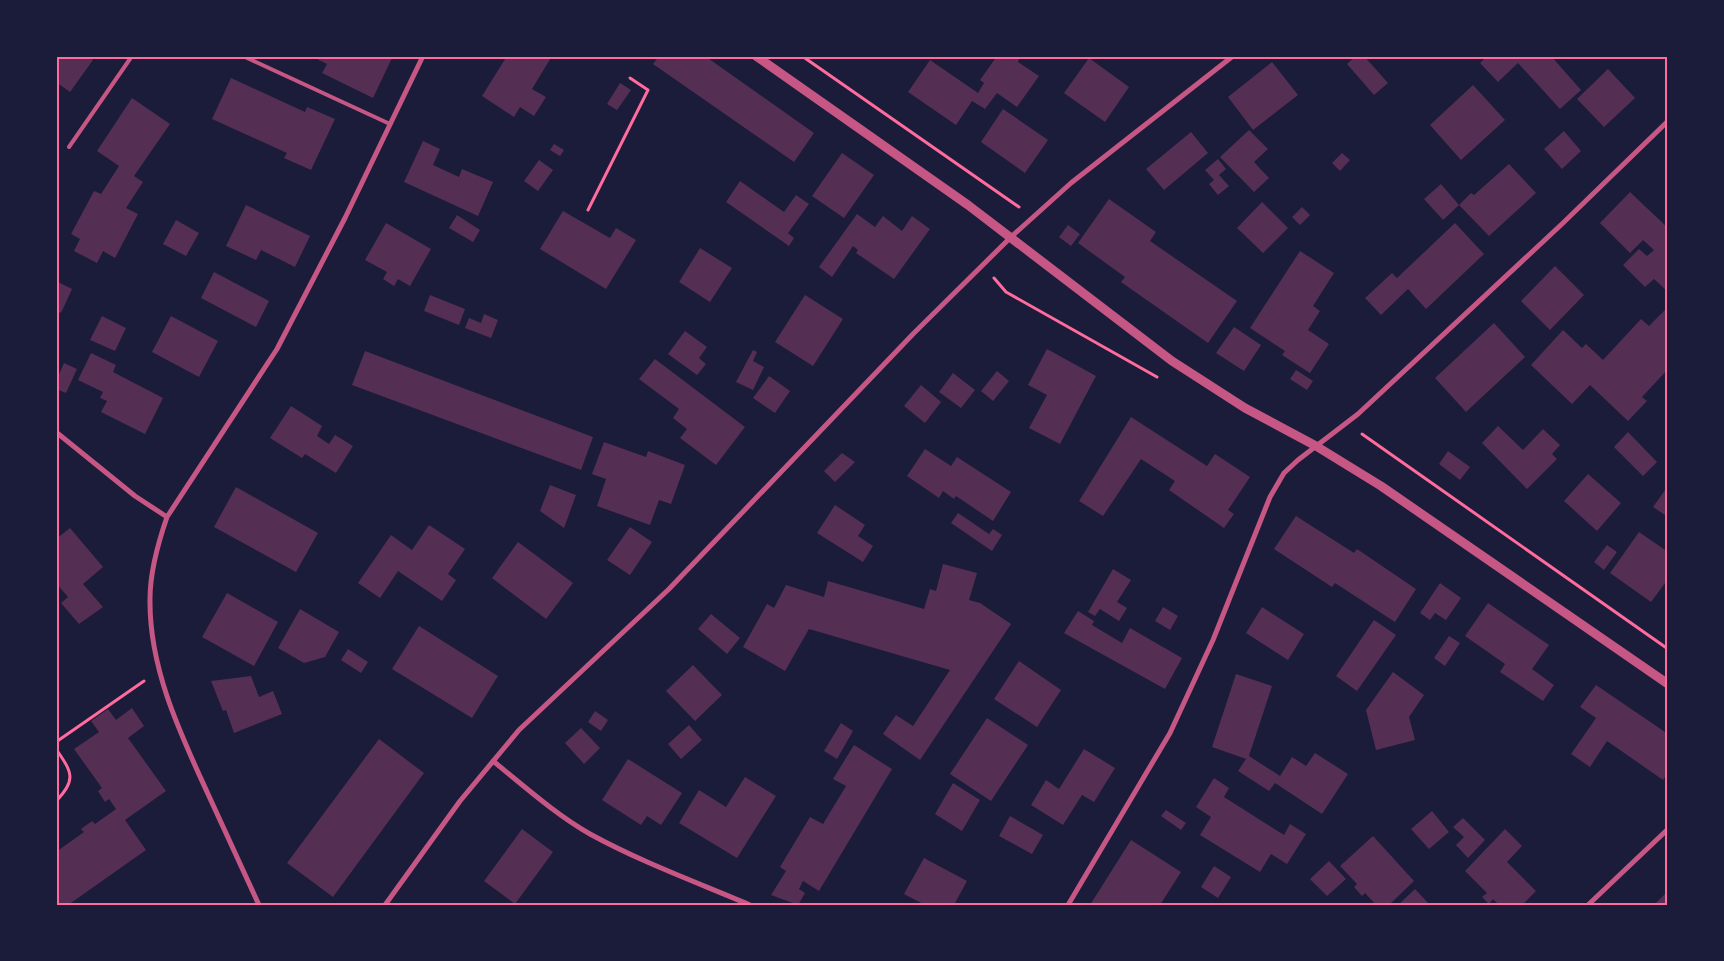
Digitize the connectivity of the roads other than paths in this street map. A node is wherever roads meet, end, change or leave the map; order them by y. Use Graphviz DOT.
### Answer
graph roads {
  1 [pos="132,56"];
  2 [pos="242,56"];
  3 [pos="423,56"];
  4 [pos="756,56"];
  5 [pos="1233,56"];
  6 [pos="1668,121"];
  7 [pos="390,124"];
  8 [pos="68,147"];
  9 [pos="1011,237"];
  10 [pos="56,432"];
  11 [pos="1316,446"];
  12 [pos="167,517"];
  13 [pos="1668,684"];
  14 [pos="493,761"];
  15 [pos="1668,830"];
  16 [pos="259,905"];
  17 [pos="385,905"];
  18 [pos="750,905"];
  19 [pos="1068,905"];
  20 [pos="1588,905"];
  1 -- 8 [label="lane"];
  2 -- 7 [label="lane"];
  3 -- 7 [label="street"];
  4 -- 9 [label="street"];
  5 -- 9 [label="street"];
  6 -- 11 [label="street"];
  7 -- 12 [label="street"];
  9 -- 11 [label="street"];
  9 -- 14 [label="street"];
  10 -- 12 [label="street"];
  11 -- 13 [label="street"];
  11 -- 19 [label="street"];
  12 -- 16 [label="street"];
  14 -- 17 [label="street"];
  14 -- 18 [label="street"];
  15 -- 20 [label="street"];
}
